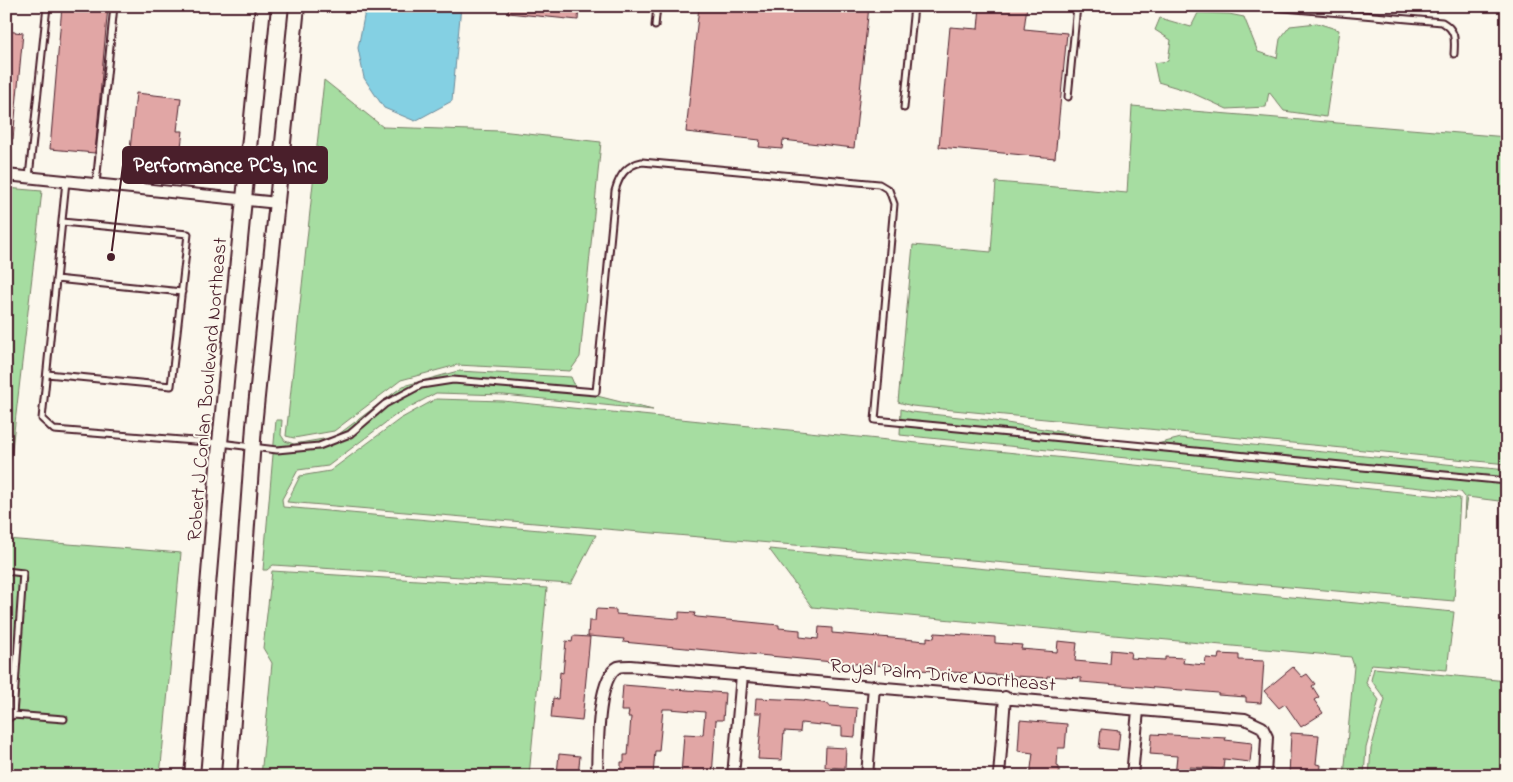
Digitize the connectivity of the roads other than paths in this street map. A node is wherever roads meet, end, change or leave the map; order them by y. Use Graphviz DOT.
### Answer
graph roads {
  1 [pos="48,6"];
  2 [pos="114,6"];
  3 [pos="263,6"];
  4 [pos="297,6"];
  5 [pos="657,6"];
  6 [pos="914,6"];
  7 [pos="1077,6"];
  8 [pos="1262,6"];
  9 [pos="655,26"];
  10 [pos="1454,54"];
  11 [pos="1068,97"];
  12 [pos="904,108"];
  13 [pos="6,175"];
  14 [pos="29,178"];
  15 [pos="66,181"];
  16 [pos="96,184"];
  17 [pos="244,199"];
  18 [pos="278,203"];
  19 [pos="62,222"];
  20 [pos="56,279"];
  21 [pos="182,292"];
  22 [pos="47,374"];
  23 [pos="220,443"];
  24 [pos="252,447"];
  25 [pos="1507,480"];
  26 [pos="6,571"];
  27 [pos="742,675"];
  28 [pos="874,686"];
  29 [pos="1006,697"];
  30 [pos="1138,710"];
  31 [pos="13,715"];
  32 [pos="64,718"];
  33 [pos="6,720"];
  34 [pos="192,776"];
  35 [pos="229,776"];
  36 [pos="597,776"];
  37 [pos="732,776"];
  38 [pos="867,776"];
  39 [pos="999,776"];
  40 [pos="1132,776"];
  41 [pos="1265,776"];
  1 -- 14 [label="lane"];
  2 -- 16 [label="lane"];
  3 -- 17 [label="main road, Robert J Conlan Boulevard Northeast"];
  4 -- 18 [label="main road"];
  5 -- 9 [label="lane"];
  6 -- 12 [label="lane"];
  7 -- 11 [label="lane"];
  8 -- 10 [label="lane"];
  13 -- 14 [label="street"];
  14 -- 15 [label="street"];
  15 -- 16 [label="street"];
  15 -- 19 [label="lane"];
  16 -- 17 [label="street"];
  17 -- 18 [label="street"];
  17 -- 23 [label="main road, Robert J Conlan Boulevard Northeast"];
  18 -- 24 [label="main road"];
  19 -- 20 [label="lane"];
  19 -- 21 [label="lane"];
  20 -- 21 [label="lane"];
  20 -- 22 [label="lane"];
  21 -- 22 [label="lane"];
  22 -- 23 [label="lane"];
  23 -- 24 [label="lane"];
  23 -- 34 [label="main road, Robert J Conlan Boulevard Northeast"];
  24 -- 25 [label="lane"];
  24 -- 35 [label="main road"];
  26 -- 31 [label="lane"];
  27 -- 28 [label="street, Royal Palm Drive Northeast"];
  27 -- 36 [label="street, Royal Palm Drive Northeast"];
  27 -- 37 [label="street"];
  28 -- 29 [label="street, Royal Palm Drive Northeast"];
  28 -- 38 [label="street"];
  29 -- 30 [label="street, Royal Palm Drive Northeast"];
  29 -- 39 [label="street"];
  30 -- 40 [label="street"];
  30 -- 41 [label="street, Royal Palm Drive Northeast"];
  31 -- 32 [label="lane"];
  31 -- 33 [label="lane"];
}
